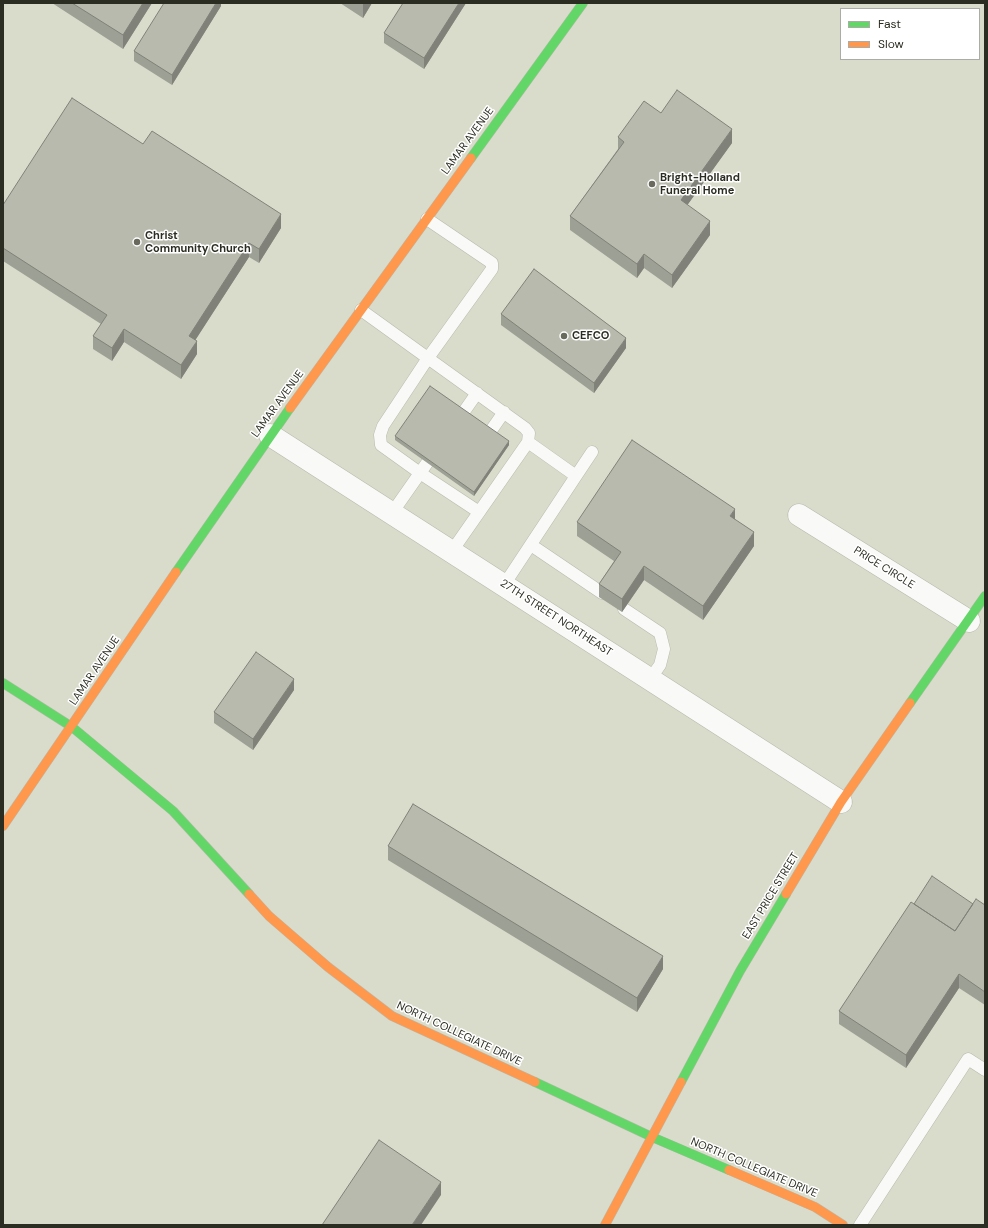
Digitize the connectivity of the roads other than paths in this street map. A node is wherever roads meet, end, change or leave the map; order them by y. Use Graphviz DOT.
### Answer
graph roads {
  1 [pos="583,3"];
  2 [pos="427,219"];
  3 [pos="361,310"];
  4 [pos="428,358"];
  5 [pos="477,393"];
  6 [pos="504,412"];
  7 [pos="463,413"];
  8 [pos="490,432"];
  9 [pos="270,435"];
  10 [pos="528,442"];
  11 [pos="592,452"];
  12 [pos="427,463"];
  13 [pos="420,473"];
  14 [pos="576,476"];
  15 [pos="479,512"];
  16 [pos="392,513"];
  17 [pos="798,515"];
  18 [pos="531,545"];
  19 [pos="452,551"];
  20 [pos="504,585"];
  21 [pos="602,594"];
  22 [pos="985,596"];
  23 [pos="624,609"];
  24 [pos="969,621"];
  25 [pos="650,679"];
  26 [pos="3,683"];
  27 [pos="72,727"];
  28 [pos="841,802"];
  29 [pos="3,826"];
  30 [pos="985,1070"];
  31 [pos="652,1137"];
  32 [pos="606,1225"];
  33 [pos="843,1225"];
  34 [pos="860,1225"];
  1 -- 2 [label="main road, LAMAR AVENUE"];
  2 -- 3 [label="main road, LAMAR AVENUE"];
  2 -- 4 [label="lane"];
  3 -- 4 [label="lane"];
  3 -- 9 [label="main road, LAMAR AVENUE"];
  4 -- 5 [label="lane"];
  4 -- 13 [label="lane"];
  5 -- 6 [label="lane"];
  5 -- 7 [label="lane"];
  6 -- 8 [label="lane"];
  6 -- 10 [label="lane"];
  9 -- 16 [label="street, 27TH STREET NORTHEAST"];
  9 -- 27 [label="main road, LAMAR AVENUE"];
  10 -- 14 [label="lane"];
  10 -- 15 [label="lane"];
  11 -- 14 [label="lane"];
  12 -- 13 [label="lane"];
  13 -- 15 [label="lane"];
  13 -- 16 [label="lane"];
  14 -- 18 [label="lane"];
  15 -- 19 [label="lane"];
  16 -- 19 [label="street, 27TH STREET NORTHEAST"];
  17 -- 24 [label="street, PRICE CIRCLE"];
  18 -- 20 [label="lane"];
  18 -- 21 [label="lane"];
  19 -- 20 [label="street, 27TH STREET NORTHEAST"];
  20 -- 25 [label="street, 27TH STREET NORTHEAST"];
  22 -- 24 [label="main road, EAST PRICE STREET"];
  23 -- 25 [label="lane"];
  24 -- 28 [label="main road, EAST PRICE STREET"];
  25 -- 28 [label="street, 27TH STREET NORTHEAST"];
  26 -- 27 [label="main road, NORTH COLLEGIATE DRIVE"];
  27 -- 29 [label="main road, LAMAR AVENUE"];
  27 -- 31 [label="main road, NORTH COLLEGIATE DRIVE"];
  28 -- 31 [label="main road, EAST PRICE STREET"];
  30 -- 34 [label="lane"];
  31 -- 32 [label="main road, EAST PRICE STREET"];
  31 -- 33 [label="main road, NORTH COLLEGIATE DRIVE"];
}
